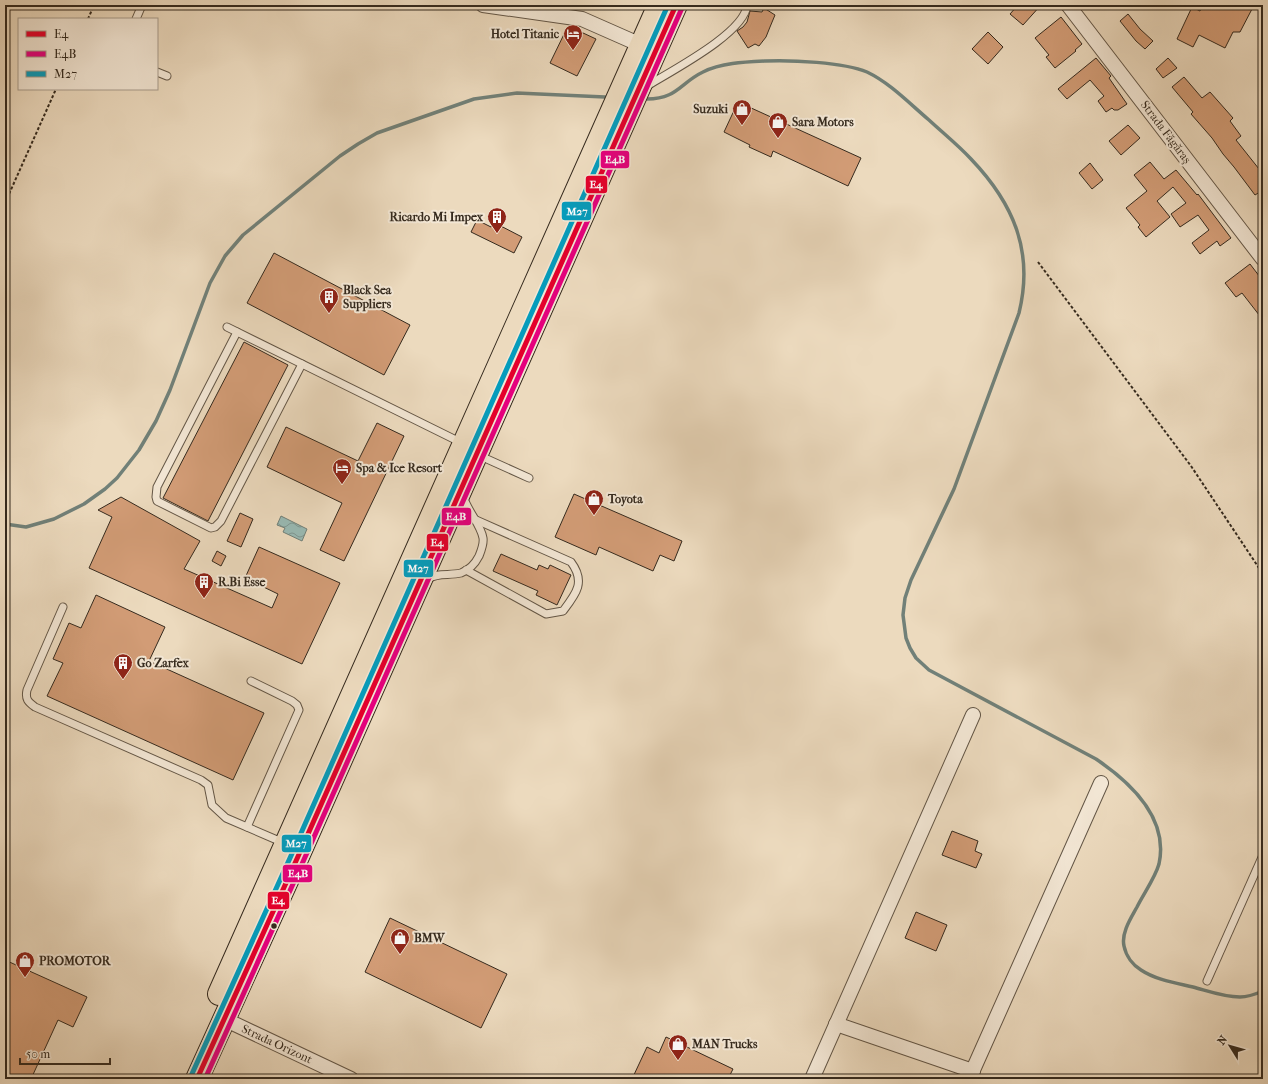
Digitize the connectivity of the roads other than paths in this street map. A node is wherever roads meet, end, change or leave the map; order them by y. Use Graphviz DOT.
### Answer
graph roads {
  1 [pos="142,5"];
  2 [pos="483,5"];
  3 [pos="659,5"];
  4 [pos="676,5"];
  5 [pos="747,5"];
  6 [pos="1073,7"];
  7 [pos="136,18"];
  8 [pos="641,45"];
  9 [pos="158,72"];
  10 [pos="167,76"];
  11 [pos="638,91"];
  12 [pos="1263,259"];
  13 [pos="226,327"];
  14 [pos="237,332"];
  15 [pos="302,364"];
  16 [pos="470,449"];
  17 [pos="529,478"];
  18 [pos="461,490"];
  19 [pos="474,519"];
  20 [pos="466,570"];
  21 [pos="419,585"];
  22 [pos="63,607"];
  23 [pos="250,681"];
  24 [pos="973,715"];
  25 [pos="1101,783"];
  26 [pos="247,827"];
  27 [pos="286,844"];
  28 [pos="1263,855"];
  29 [pos="1207,981"];
  30 [pos="224,1019"];
  31 [pos="836,1024"];
  32 [pos="971,1075"];
  33 [pos="181,1079"];
  34 [pos="197,1079"];
  35 [pos="351,1079"];
  36 [pos="812,1079"];
  1 -- 7 [label="lane"];
  2 -- 8 [label="street"];
  3 -- 8 [label="main road"];
  4 -- 11 [label="main road"];
  5 -- 11 [label="lane"];
  6 -- 12 [label="street, Strada Făgăraș"];
  8 -- 16 [label="main road"];
  9 -- 10 [label="lane"];
  11 -- 16 [label="main road"];
  13 -- 14 [label="lane"];
  14 -- 15 [label="lane"];
  14 -- 15 [label="lane"];
  15 -- 16 [label="lane"];
  16 -- 17 [label="lane"];
  16 -- 18 [label="main road"];
  16 -- 27 [label="main road"];
  18 -- 19 [label="lane"];
  18 -- 21 [label="main road"];
  19 -- 20 [label="lane"];
  19 -- 20 [label="lane"];
  20 -- 21 [label="lane"];
  21 -- 30 [label="main road"];
  22 -- 26 [label="lane"];
  23 -- 26 [label="lane"];
  24 -- 31 [label="street"];
  25 -- 32 [label="street"];
  26 -- 27 [label="lane"];
  27 -- 33 [label="main road"];
  28 -- 29 [label="lane"];
  30 -- 34 [label="main road"];
  30 -- 35 [label="street, Strada Orizont"];
  31 -- 32 [label="street"];
  31 -- 36 [label="street"];
}
